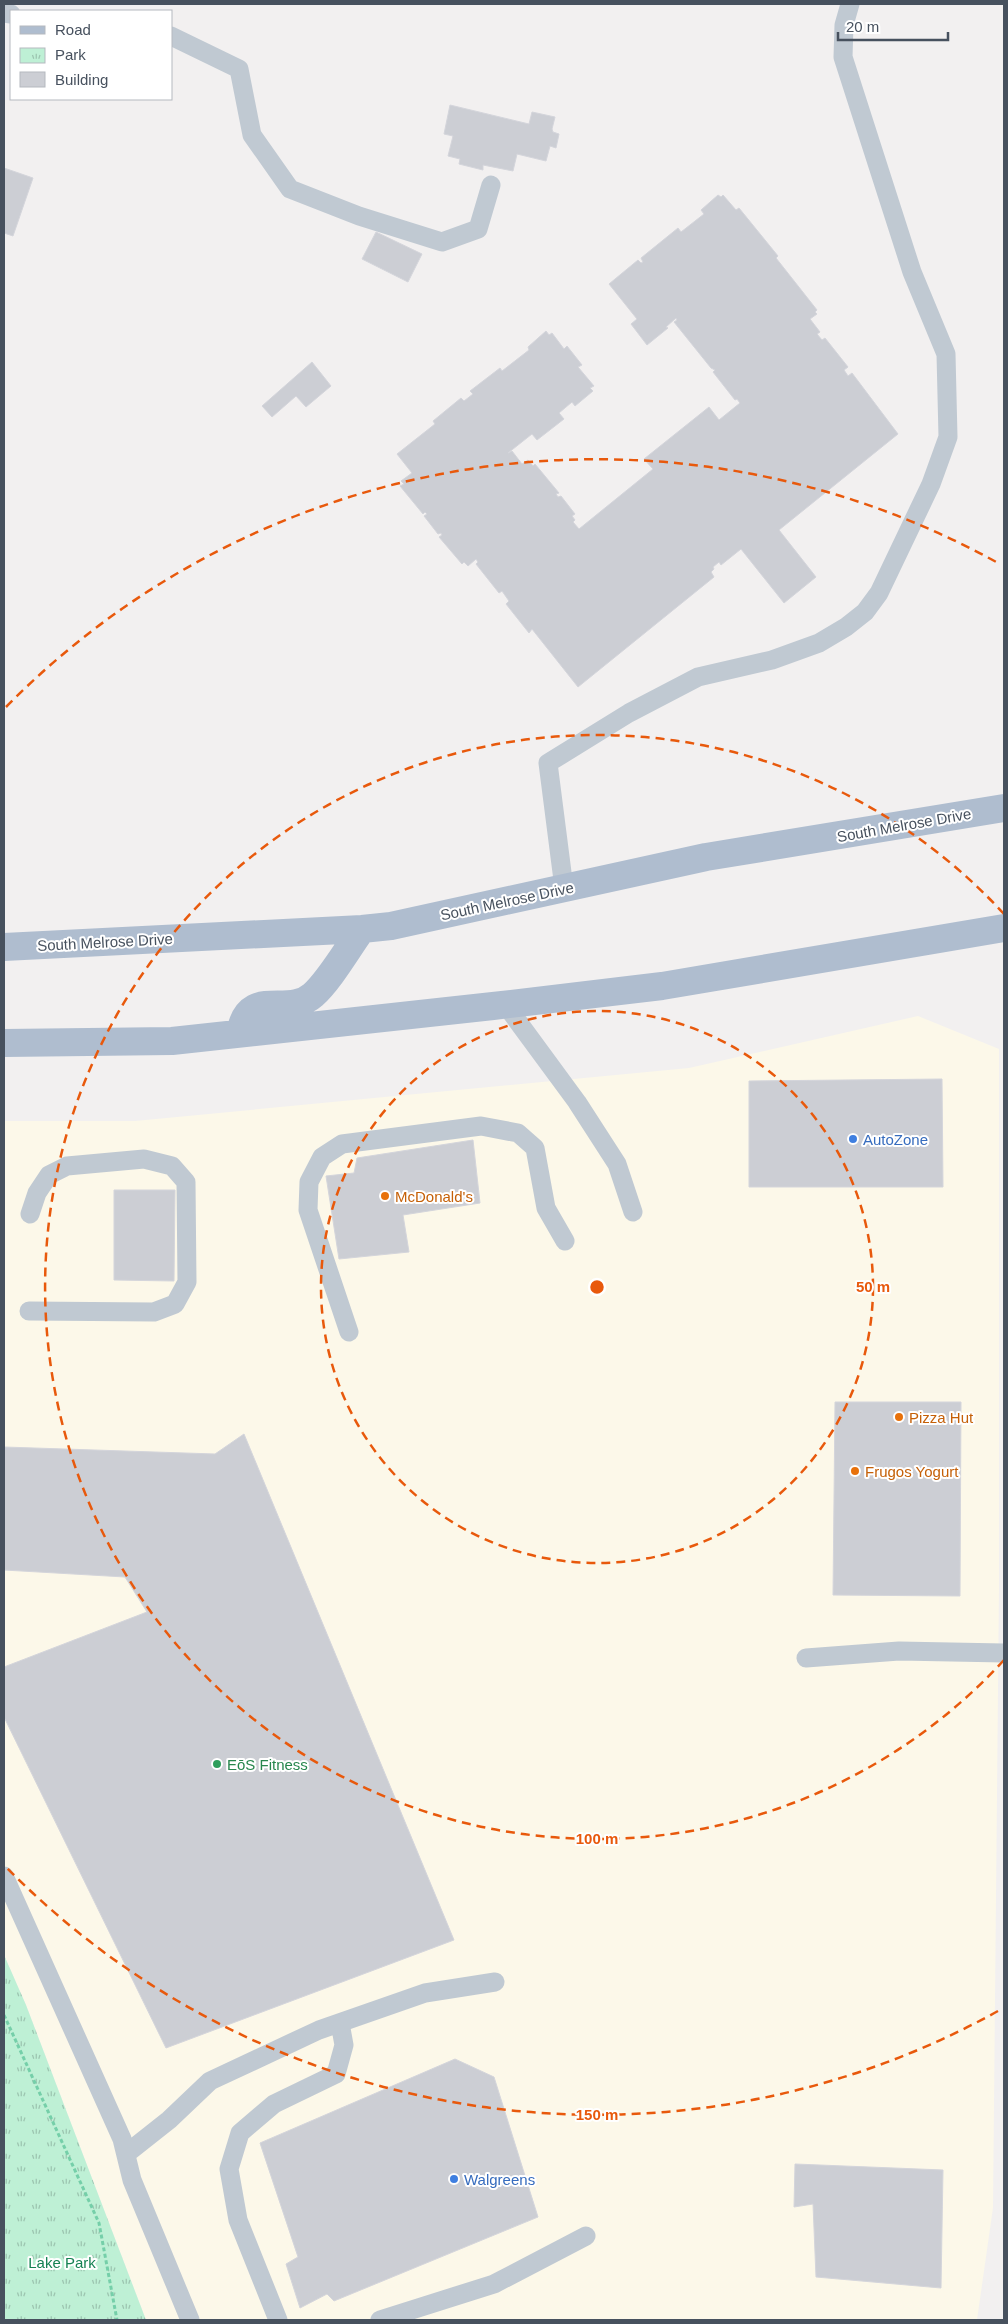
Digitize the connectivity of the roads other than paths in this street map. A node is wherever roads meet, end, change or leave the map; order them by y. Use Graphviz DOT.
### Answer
graph roads {
  1 [pos="850,4"];
  2 [pos="172,36"];
  3 [pos="491,185"];
  4 [pos="1004,808"];
  5 [pos="564,888"];
  6 [pos="1004,928"];
  7 [pos="362,930"];
  8 [pos="4,947"];
  9 [pos="505,1004"];
  10 [pos="240,1034"];
  11 [pos="4,1042"];
  12 [pos="633,1212"];
  13 [pos="30,1214"];
  14 [pos="565,1241"];
  15 [pos="29,1312"];
  16 [pos="348,1332"];
  17 [pos="1004,1653"];
  18 [pos="806,1658"];
  19 [pos="4,1876"];
  20 [pos="495,1982"];
  21 [pos="340,2023"];
  22 [pos="126,2154"];
  23 [pos="586,2236"];
  24 [pos="190,2320"];
  25 [pos="278,2320"];
  26 [pos="380,2320"];
  1 -- 5 [label="lane"];
  2 -- 3 [label="lane"];
  4 -- 5 [label="main road, South Melrose Drive"];
  5 -- 7 [label="main road, South Melrose Drive"];
  6 -- 9 [label="main road"];
  7 -- 8 [label="main road, South Melrose Drive"];
  7 -- 10 [label="main road"];
  9 -- 10 [label="main road"];
  9 -- 12 [label="lane"];
  10 -- 11 [label="main road"];
  13 -- 15 [label="lane"];
  14 -- 16 [label="lane"];
  17 -- 18 [label="lane"];
  19 -- 22 [label="lane"];
  20 -- 21 [label="lane"];
  21 -- 22 [label="lane"];
  21 -- 25 [label="lane"];
  22 -- 24 [label="lane"];
  23 -- 26 [label="lane"];
}
